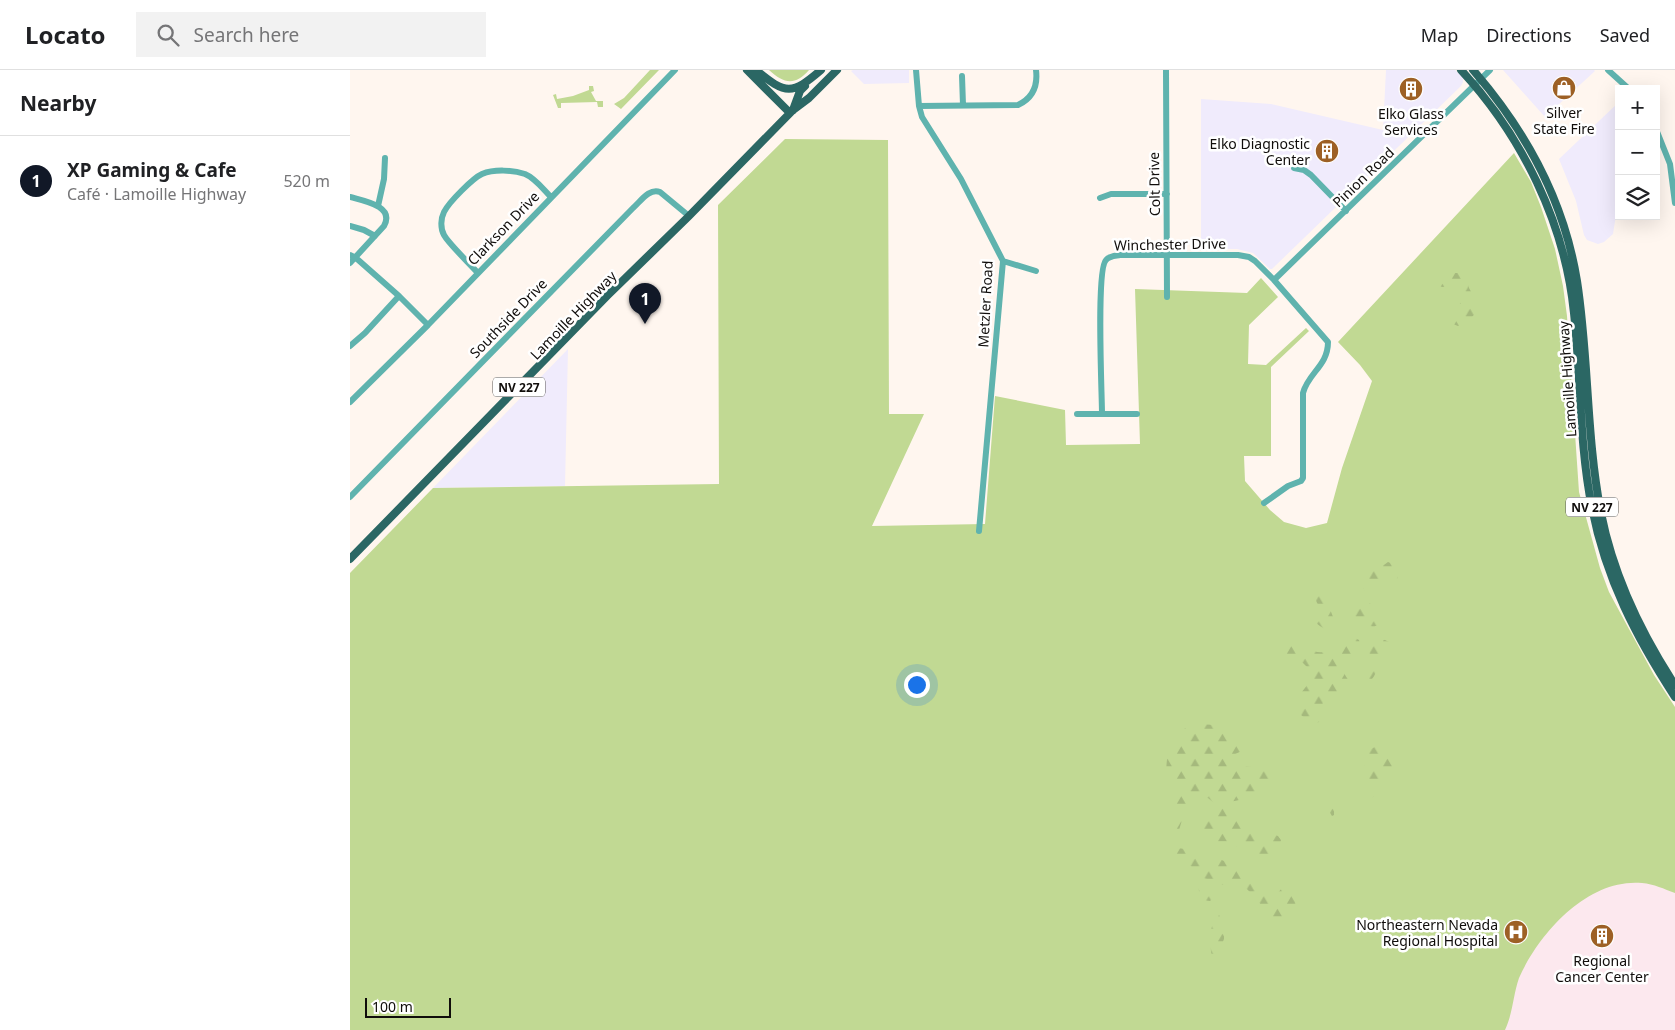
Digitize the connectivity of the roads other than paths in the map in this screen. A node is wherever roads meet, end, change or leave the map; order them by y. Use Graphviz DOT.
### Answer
graph roads {
  1 [pos="675,70"];
  2 [pos="747,70"];
  3 [pos="756,70"];
  4 [pos="822,70"];
  5 [pos="838,70"];
  6 [pos="916,70"];
  7 [pos="1036,70"];
  8 [pos="1166,70"];
  9 [pos="1461,70"];
  10 [pos="1474,70"];
  11 [pos="1490,70"];
  12 [pos="1608,70"];
  13 [pos="962,76"];
  14 [pos="1481,79"];
  15 [pos="1475,85"];
  16 [pos="1624,85"];
  17 [pos="963,105"];
  18 [pos="919,106"];
  19 [pos="792,112"];
  20 [pos="1656,130"];
  21 [pos="385,158"];
  22 [pos="1294,168"];
  23 [pos="1673,177"];
  24 [pos="1166,194"];
  25 [pos="350,197"];
  26 [pos="550,197"];
  27 [pos="1100,198"];
  28 [pos="1675,202"];
  29 [pos="378,206"];
  30 [pos="1346,211"];
  31 [pos="689,216"];
  32 [pos="350,226"];
  33 [pos="375,236"];
  34 [pos="353,256"];
  35 [pos="1167,256"];
  36 [pos="1003,261"];
  37 [pos="350,264"];
  38 [pos="1036,271"];
  39 [pos="477,272"];
  40 [pos="1274,280"];
  41 [pos="399,296"];
  42 [pos="1167,297"];
  43 [pos="428,325"];
  44 [pos="350,346"];
  45 [pos="350,402"];
  46 [pos="1077,414"];
  47 [pos="1102,414"];
  48 [pos="1137,414"];
  49 [pos="350,497"];
  50 [pos="1264,504"];
  51 [pos="979,531"];
  52 [pos="350,559"];
  53 [pos="1675,685"];
  54 [pos="1675,697"];
  1 -- 26 [label="street, Clarkson Drive"];
  2 -- 19 [label="main road"];
  3 -- 4 [label="main road"];
  3 -- 19 [label="main road"];
  4 -- 19 [label="main road, Lamoille Highway / NV 227"];
  5 -- 19 [label="main road, Lamoille Highway / NV 227"];
  6 -- 18 [label="street, Metzler Road"];
  7 -- 17 [label="street"];
  8 -- 24 [label="street, Colt Drive"];
  9 -- 15 [label="main road, Lamoille Highway / NV 227"];
  10 -- 14 [label="main road, Lamoille Highway / NV 227"];
  11 -- 14 [label="street, Pinion Road"];
  12 -- 16 [label="street"];
  13 -- 17 [label="street"];
  14 -- 15 [label="street, Pinion Road"];
  14 -- 53 [label="main road, Lamoille Highway / NV 227"];
  15 -- 30 [label="street, Pinion Road"];
  15 -- 54 [label="main road, Lamoille Highway / NV 227"];
  17 -- 18 [label="street"];
  18 -- 36 [label="street, Metzler Road"];
  19 -- 31 [label="main road, Lamoille Highway / NV 227"];
  20 -- 23 [label="street"];
  21 -- 29 [label="street"];
  22 -- 30 [label="street"];
  23 -- 28 [label="street"];
  24 -- 27 [label="street"];
  24 -- 35 [label="street, Colt Drive"];
  25 -- 29 [label="street"];
  26 -- 39 [label="street, Clarkson Drive"];
  26 -- 39 [label="street"];
  29 -- 33 [label="street"];
  30 -- 40 [label="street, Pinion Road"];
  31 -- 49 [label="street, Southside Drive"];
  31 -- 52 [label="main road, Lamoille Highway / NV 227"];
  32 -- 33 [label="street"];
  33 -- 34 [label="street"];
  34 -- 37 [label="street"];
  34 -- 41 [label="street"];
  35 -- 40 [label="street, Winchester Drive"];
  35 -- 42 [label="street, Colt Drive"];
  35 -- 47 [label="street, Winchester Drive"];
  36 -- 38 [label="street"];
  36 -- 51 [label="street, Metzler Road"];
  39 -- 43 [label="street, Clarkson Drive"];
  40 -- 50 [label="street, Winchester Drive"];
  41 -- 43 [label="street"];
  41 -- 44 [label="street"];
  43 -- 45 [label="street, Clarkson Drive"];
  46 -- 47 [label="street"];
  47 -- 48 [label="street"];
}
